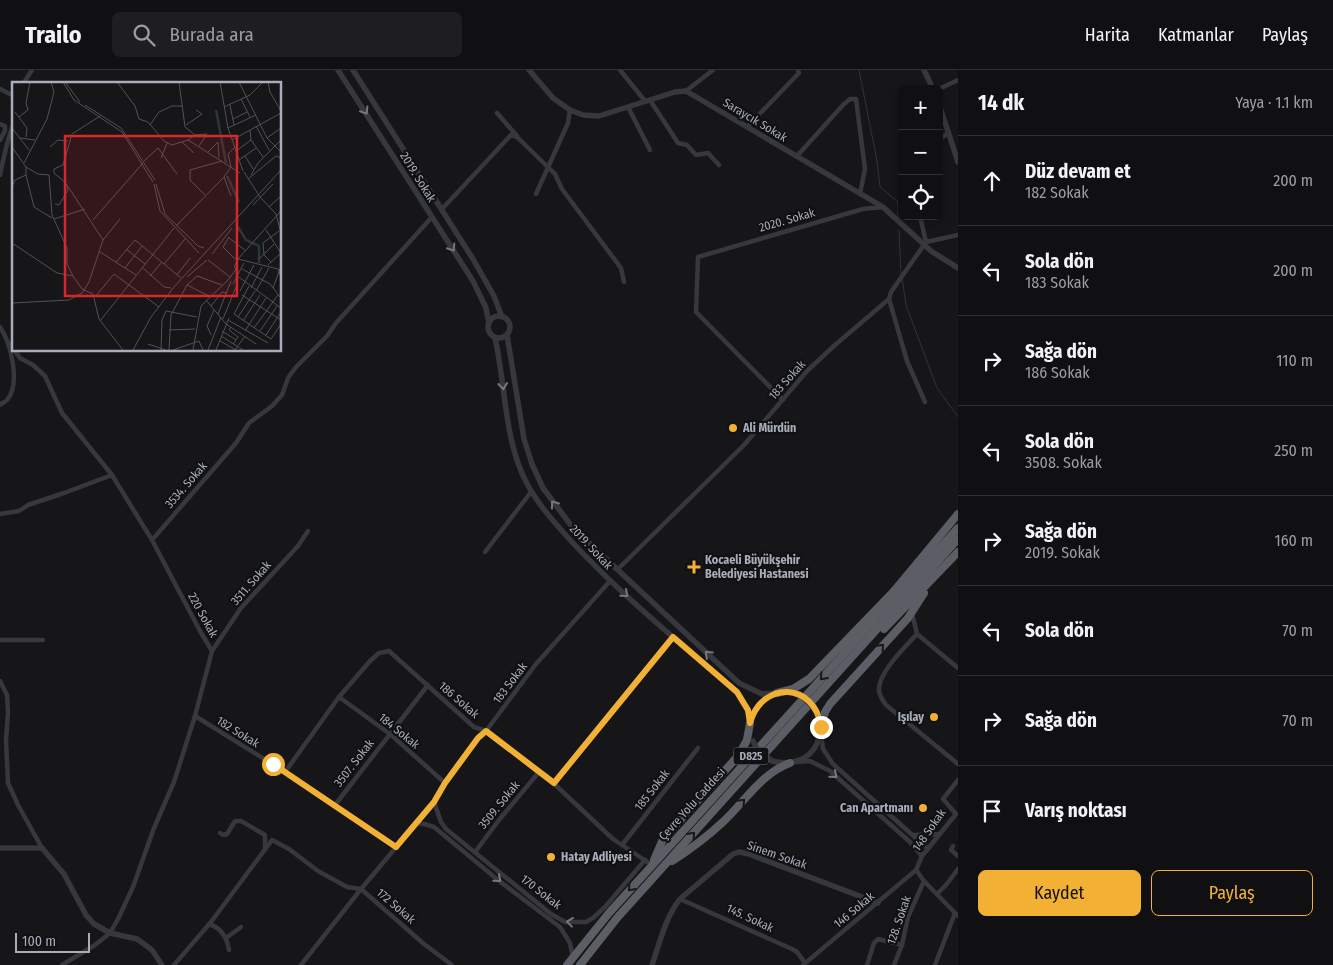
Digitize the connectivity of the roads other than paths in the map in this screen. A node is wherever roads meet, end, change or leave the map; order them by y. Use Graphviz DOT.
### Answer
graph roads {
  1 [pos="32,70"];
  2 [pos="338,70"];
  3 [pos="352,70"];
  4 [pos="529,70"];
  5 [pos="620,70"];
  6 [pos="714,70"];
  7 [pos="798,70"];
  8 [pos="924,70"];
  9 [pos="958,80"];
  10 [pos="24,82"];
  11 [pos="931,85"];
  12 [pos="943,87"];
  13 [pos="0,89"];
  14 [pos="686,91"];
  15 [pos="12,95"];
  16 [pos="648,100"];
  17 [pos="628,107"];
  18 [pos="570,110"];
  19 [pos="497,113"];
  20 [pos="943,115"];
  21 [pos="0,124"];
  22 [pos="747,127"];
  23 [pos="12,128"];
  24 [pos="949,132"];
  25 [pos="518,137"];
  26 [pos="943,137"];
  27 [pos="0,140"];
  28 [pos="650,150"];
  29 [pos="956,150"];
  30 [pos="797,156"];
  31 [pos="958,162"];
  32 [pos="719,165"];
  33 [pos="547,167"];
  34 [pos="0,168"];
  35 [pos="0,175"];
  36 [pos="536,194"];
  37 [pos="860,194"];
  38 [pos="882,207"];
  39 [pos="442,209"];
  40 [pos="432,217"];
  41 [pos="921,220"];
  42 [pos="958,235"];
  43 [pos="926,244"];
  44 [pos="958,268"];
  45 [pos="624,282"];
  46 [pos="889,299"];
  47 [pos="502,317"];
  48 [pos="489,324"];
  49 [pos="0,327"];
  50 [pos="507,334"];
  51 [pos="495,338"];
  52 [pos="9,343"];
  53 [pos="12,347"];
  54 [pos="15,351"];
  55 [pos="782,400"];
  56 [pos="925,402"];
  57 [pos="0,405"];
  58 [pos="112,475"];
  59 [pos="531,492"];
  60 [pos="0,514"];
  61 [pos="958,514"];
  62 [pos="958,528"];
  63 [pos="308,531"];
  64 [pos="958,539"];
  65 [pos="152,540"];
  66 [pos="485,552"];
  67 [pos="941,552"];
  68 [pos="958,552"];
  69 [pos="618,569"];
  70 [pos="610,581"];
  71 [pos="931,581"];
  72 [pos="897,587"];
  73 [pos="912,611"];
  74 [pos="916,634"];
  75 [pos="673,637"];
  76 [pos="0,640"];
  77 [pos="43,640"];
  78 [pos="212,651"];
  79 [pos="844,654"];
  80 [pos="958,668"];
  81 [pos="0,681"];
  82 [pos="428,685"];
  83 [pos="777,693"];
  84 [pos="339,697"];
  85 [pos="815,697"];
  86 [pos="195,716"];
  87 [pos="750,723"];
  88 [pos="821,727"];
  89 [pos="486,731"];
  90 [pos="390,734"];
  91 [pos="698,748"];
  92 [pos="790,763"];
  93 [pos="958,764"];
  94 [pos="285,772"];
  95 [pos="539,772"];
  96 [pos="958,780"];
  97 [pos="445,783"];
  98 [pos="554,783"];
  99 [pos="434,802"];
  100 [pos="335,805"];
  101 [pos="416,823"];
  102 [pos="220,833"];
  103 [pos="940,834"];
  104 [pos="913,835"];
  105 [pos="622,845"];
  106 [pos="953,846"];
  107 [pos="396,847"];
  108 [pos="0,848"];
  109 [pos="42,848"];
  110 [pos="928,849"];
  111 [pos="265,850"];
  112 [pos="475,852"];
  113 [pos="922,856"];
  114 [pos="958,856"];
  115 [pos="645,860"];
  116 [pos="652,865"];
  117 [pos="664,865"];
  118 [pos="958,869"];
  119 [pos="916,870"];
  120 [pos="924,881"];
  121 [pos="361,889"];
  122 [pos="937,894"];
  123 [pos="680,899"];
  124 [pos="878,903"];
  125 [pos="956,914"];
  126 [pos="209,924"];
  127 [pos="241,927"];
  128 [pos="110,933"];
  129 [pos="226,938"];
  130 [pos="902,945"];
  131 [pos="229,950"];
  132 [pos="573,958"];
  133 [pos="804,964"];
  134 [pos="62,965"];
  135 [pos="162,965"];
  136 [pos="174,965"];
  137 [pos="301,965"];
  138 [pos="452,965"];
  139 [pos="567,965"];
  140 [pos="580,965"];
  141 [pos="652,965"];
  142 [pos="867,965"];
  143 [pos="894,965"];
  144 [pos="935,965"];
  1 -- 10 [label="street"];
  2 -- 40 [label="street, 2019. Sokak, one-way"];
  3 -- 39 [label="street, 2019. Sokak"];
  4 -- 18 [label="street"];
  5 -- 16 [label="street"];
  6 -- 14 [label="street"];
  7 -- 22 [label="street"];
  8 -- 11 [label="street"];
  9 -- 12 [label="street"];
  13 -- 15 [label="street"];
  14 -- 16 [label="street"];
  14 -- 22 [label="street, Saraycık Sokak"];
  16 -- 17 [label="street"];
  16 -- 32 [label="street"];
  17 -- 18 [label="street"];
  17 -- 28 [label="street"];
  18 -- 33 [label="street"];
  19 -- 25 [label="street"];
  20 -- 24 [label="street"];
  21 -- 27 [label="street"];
  22 -- 30 [label="street, Saraycık Sokak"];
  23 -- 34 [label="street"];
  24 -- 26 [label="street"];
  24 -- 29 [label="street"];
  25 -- 33 [label="street"];
  25 -- 39 [label="street"];
  29 -- 31 [label="street"];
  30 -- 37 [label="street, Saraycık Sokak"];
  30 -- 37 [label="street"];
  33 -- 36 [label="street"];
  33 -- 45 [label="street"];
  34 -- 35 [label="street"];
  37 -- 38 [label="street, Saraycık Sokak"];
  38 -- 43 [label="street, Saraycık Sokak"];
  38 -- 55 [label="street, 2020. Sokak"];
  39 -- 47 [label="street, 2019. Sokak"];
  40 -- 48 [label="street, 2019. Sokak, one-way"];
  40 -- 65 [label="street, 3534. Sokak"];
  41 -- 43 [label="street"];
  42 -- 43 [label="street"];
  43 -- 44 [label="street, Saraycık Sokak"];
  43 -- 46 [label="street, 183 Sokak"];
  46 -- 55 [label="street, 183 Sokak"];
  46 -- 56 [label="street"];
  47 -- 48 [label="street"];
  47 -- 50 [label="street, 2019. Sokak"];
  48 -- 51 [label="street, 2019. Sokak"];
  49 -- 52 [label="street"];
  50 -- 51 [label="street"];
  69 -- 50 [label="street, 2019. Sokak, one-way"];
  51 -- 59 [label="street, 2019. Sokak, one-way"];
  52 -- 53 [label="street, 220 Sokak"];
  52 -- 57 [label="street"];
  54 -- 58 [label="street, 220 Sokak"];
  55 -- 69 [label="street, 183 Sokak"];
  58 -- 60 [label="street"];
  58 -- 65 [label="street, 220 Sokak"];
  59 -- 66 [label="street"];
  59 -- 70 [label="street, 2019. Sokak"];
  61 -- 72 [label="highway"];
  62 -- 67 [label="highway, Çevre Yolu Caddesi / D825"];
  63 -- 78 [label="street, 3511. Sokak"];
  64 -- 67 [label="highway, Çevre Yolu Caddesi / D825"];
  65 -- 78 [label="street, 220 Sokak"];
  67 -- 79 [label="highway, Çevre Yolu Caddesi / D825"];
  67 -- 85 [label="highway, Çevre Yolu Caddesi / D825"];
  68 -- 71 [label="highway"];
  83 -- 69 [label="street, 2019. Sokak, one-way"];
  70 -- 75 [label="street, 2019. Sokak, one-way"];
  70 -- 89 [label="street, 183 Sokak"];
  71 -- 73 [label="highway"];
  71 -- 85 [label="highway"];
  72 -- 79 [label="highway"];
  72 -- 83 [label="highway"];
  73 -- 74 [label="street"];
  88 -- 73 [label="highway, one-way"];
  74 -- 80 [label="street"];
  74 -- 93 [label="street"];
  75 -- 87 [label="street, 2019. Sokak"];
  75 -- 98 [label="street"];
  76 -- 77 [label="street"];
  78 -- 86 [label="street, 220 Sokak"];
  79 -- 116 [label="highway, Çevre Yolu Caddesi / D825, one-way"];
  81 -- 109 [label="street"];
  82 -- 84 [label="street, 186 Sokak"];
  82 -- 89 [label="street, 186 Sokak"];
  82 -- 90 [label="street, 3507. Sokak"];
  83 -- 87 [label="street"];
  83 -- 88 [label="street, bridge"];
  84 -- 90 [label="street, 184 Sokak"];
  84 -- 94 [label="street, 186 Sokak"];
  117 -- 85 [label="highway, Çevre Yolu Caddesi / D825, one-way"];
  86 -- 94 [label="street, 182 Sokak"];
  86 -- 128 [label="street, 220 Sokak"];
  87 -- 92 [label="street, bridge"];
  87 -- 116 [label="highway"];
  88 -- 92 [label="street"];
  88 -- 104 [label="street"];
  89 -- 95 [label="street, 186 Sokak"];
  89 -- 97 [label="street, 183 Sokak"];
  90 -- 97 [label="street, 184 Sokak"];
  90 -- 100 [label="street, 3507. Sokak"];
  91 -- 105 [label="street, 185 Sokak"];
  92 -- 113 [label="street, one-way"];
  117 -- 92 [label="highway, one-way"];
  94 -- 100 [label="street, 182 Sokak"];
  95 -- 98 [label="street, 186 Sokak"];
  95 -- 112 [label="street, 3509. Sokak"];
  96 -- 103 [label="street, 148 Sokak"];
  97 -- 99 [label="street, 183 Sokak"];
  98 -- 105 [label="street, 186 Sokak"];
  99 -- 101 [label="street, 183 Sokak"];
  99 -- 112 [label="street, 170 Sokak"];
  100 -- 107 [label="street, 182 Sokak"];
  101 -- 107 [label="street, 183 Sokak"];
  101 -- 132 [label="street, 170 Sokak, one-way"];
  102 -- 111 [label="street"];
  103 -- 104 [label="street"];
  103 -- 110 [label="street, 148 Sokak"];
  104 -- 110 [label="street"];
  105 -- 115 [label="street, 186 Sokak"];
  106 -- 114 [label="street"];
  107 -- 121 [label="street, 183 Sokak"];
  108 -- 109 [label="street"];
  109 -- 128 [label="street"];
  110 -- 113 [label="street, 148 Sokak"];
  111 -- 121 [label="street, 172 Sokak"];
  111 -- 126 [label="street"];
  115 -- 112 [label="street, 170 Sokak, one-way"];
  113 -- 119 [label="street, 148 Sokak"];
  115 -- 116 [label="street, 186 Sokak"];
  116 -- 132 [label="highway, Çevre Yolu Caddesi / D825, one-way"];
  117 -- 140 [label="highway, Çevre Yolu Caddesi / D825"];
  118 -- 122 [label="street"];
  119 -- 120 [label="street"];
  119 -- 124 [label="street, 146 Sokak"];
  120 -- 122 [label="street"];
  120 -- 130 [label="street, 128. Sokak"];
  121 -- 137 [label="street, 183 Sokak"];
  121 -- 138 [label="street, 172 Sokak"];
  122 -- 125 [label="street"];
  123 -- 124 [label="street, Sinem Sokak"];
  123 -- 133 [label="street, 145. Sokak"];
  123 -- 141 [label="street"];
  124 -- 133 [label="street, 146 Sokak"];
  125 -- 144 [label="street"];
  126 -- 129 [label="street"];
  126 -- 136 [label="street"];
  127 -- 129 [label="street"];
  128 -- 134 [label="street"];
  128 -- 135 [label="street"];
  129 -- 131 [label="street"];
  130 -- 142 [label="street"];
  130 -- 143 [label="street, 128. Sokak"];
  132 -- 139 [label="highway, Çevre Yolu Caddesi / D825"];
}
